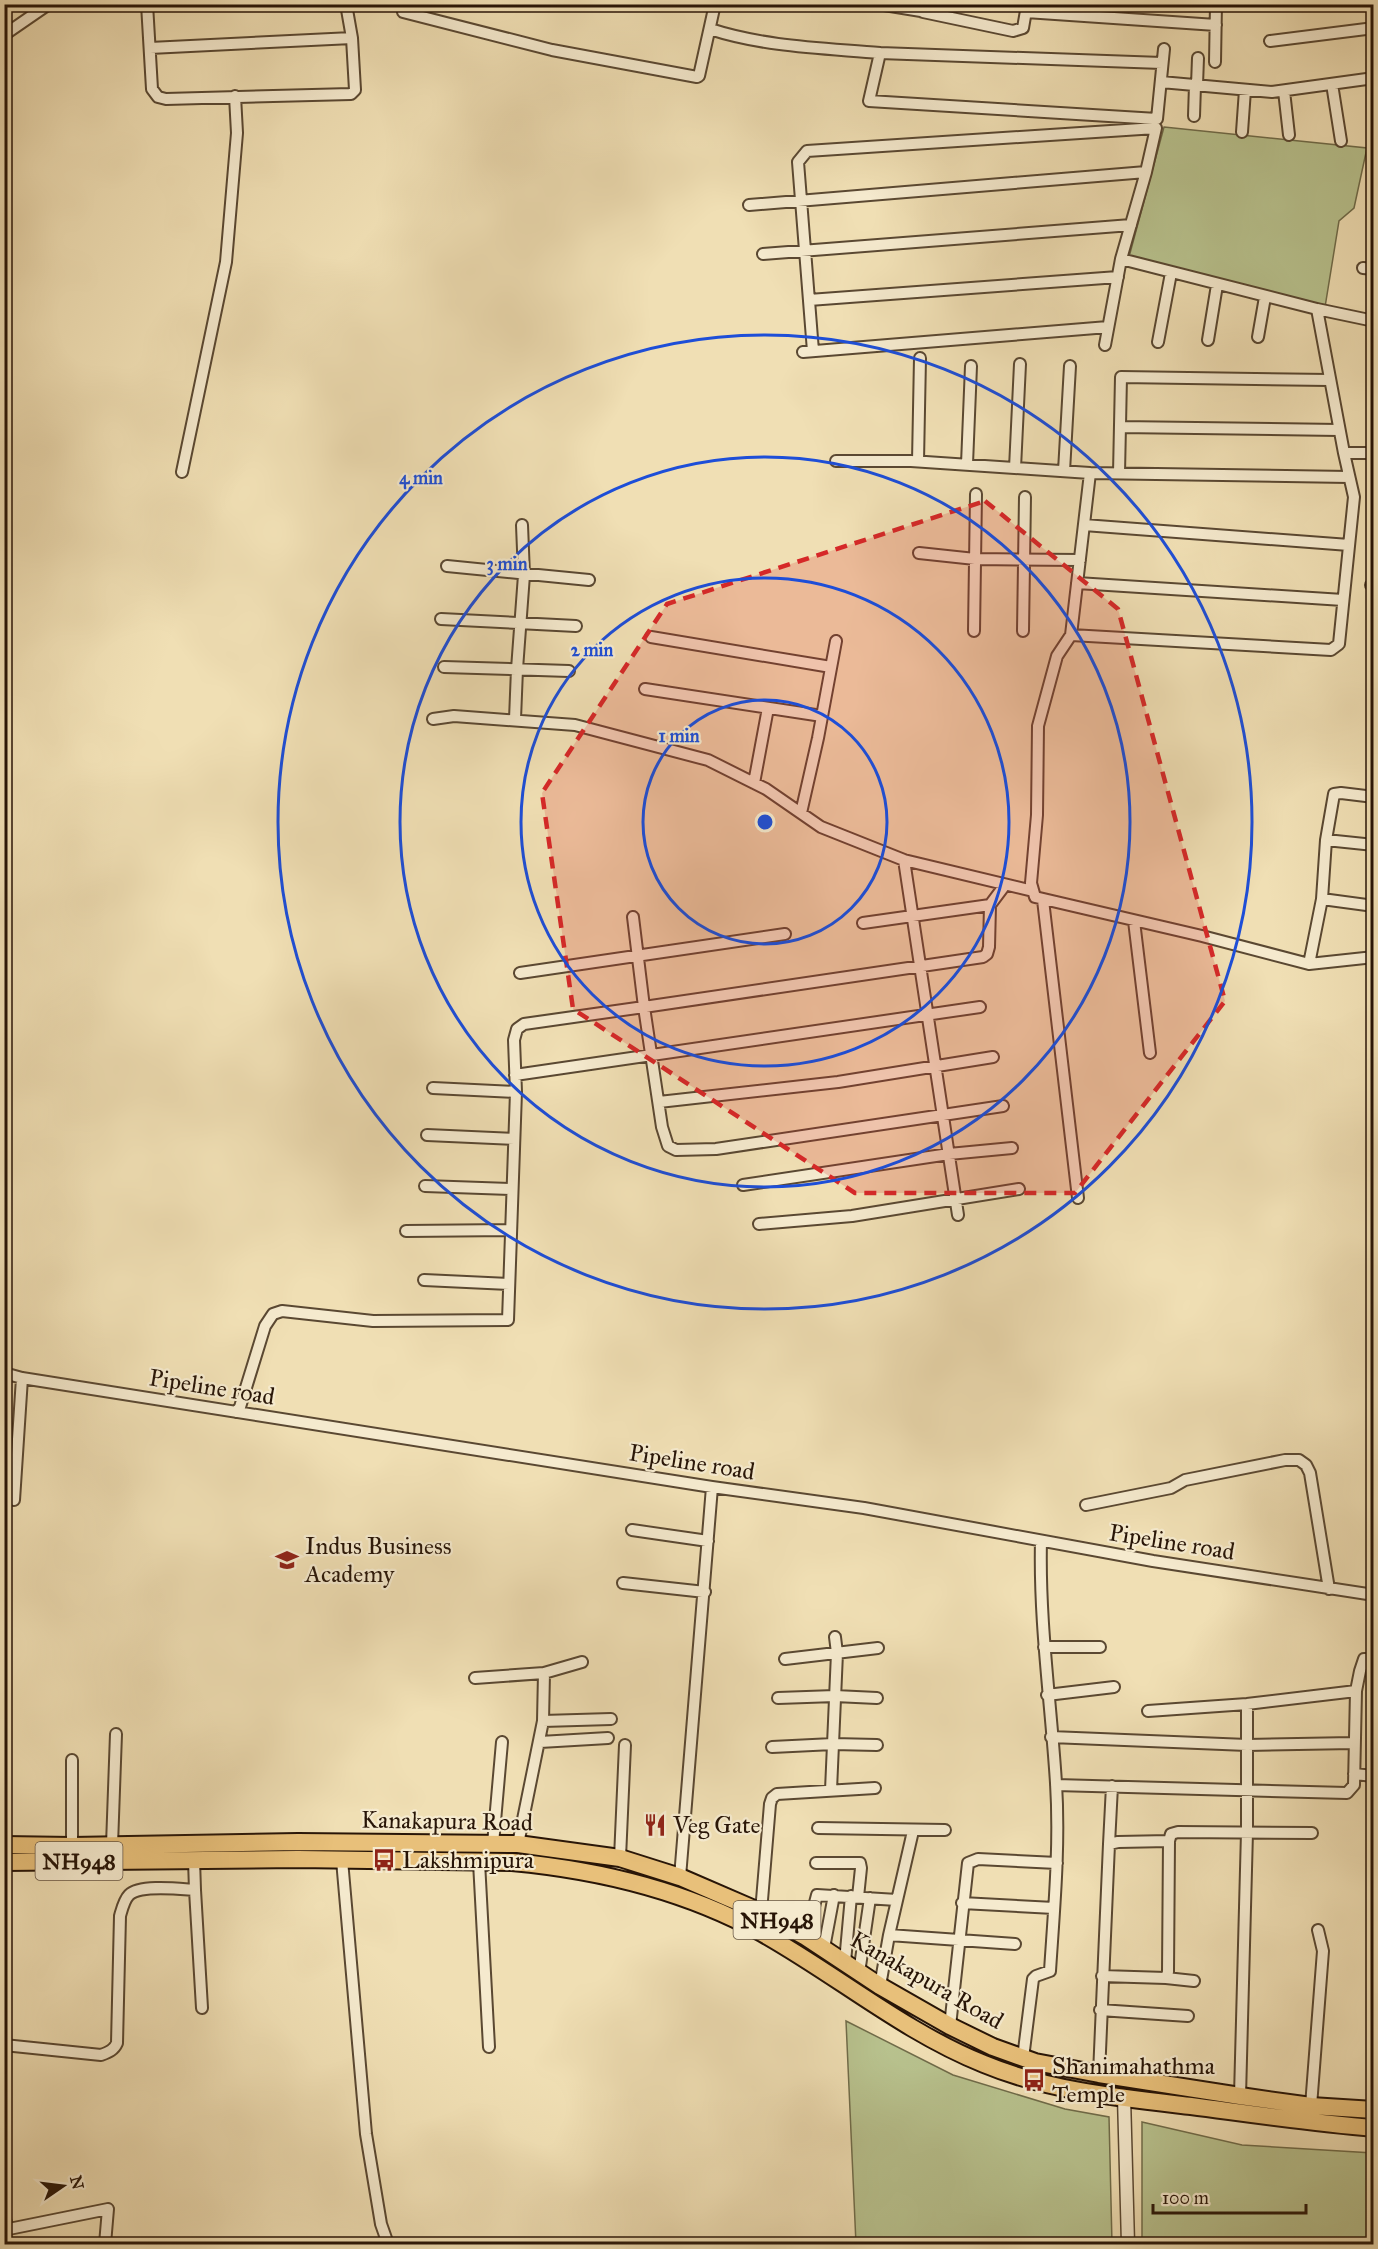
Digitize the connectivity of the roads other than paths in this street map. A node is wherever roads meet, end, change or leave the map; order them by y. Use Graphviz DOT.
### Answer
graph roads {
  1 [pos="49,4"];
  2 [pos="147,4"];
  3 [pos="346,4"];
  4 [pos="715,4"];
  5 [pos="878,4"];
  6 [pos="1216,4"];
  7 [pos="920,8"];
  8 [pos="1027,8"];
  9 [pos="403,12"];
  10 [pos="1216,25"];
  11 [pos="1374,28"];
  12 [pos="710,29"];
  13 [pos="4,35"];
  14 [pos="352,38"];
  15 [pos="1270,41"];
  16 [pos="150,48"];
  17 [pos="1164,49"];
  18 [pos="880,53"];
  19 [pos="1198,58"];
  20 [pos="1215,62"];
  21 [pos="1162,63"];
  22 [pos="1374,78"];
  23 [pos="1161,82"];
  24 [pos="1332,84"];
  25 [pos="1196,85"];
  26 [pos="1245,90"];
  27 [pos="1284,91"];
  28 [pos="235,96"];
  29 [pos="1194,116"];
  30 [pos="1242,132"];
  31 [pos="1289,135"];
  32 [pos="1341,141"];
  33 [pos="1146,172"];
  34 [pos="801,201"];
  35 [pos="749,206"];
  36 [pos="1131,225"];
  37 [pos="805,251"];
  38 [pos="763,254"];
  39 [pos="1121,259"];
  40 [pos="1171,273"];
  41 [pos="1118,277"];
  42 [pos="1217,285"];
  43 [pos="1265,297"];
  44 [pos="809,300"];
  45 [pos="1317,309"];
  46 [pos="1374,321"];
  47 [pos="1108,327"];
  48 [pos="1258,337"];
  49 [pos="1208,340"];
  50 [pos="1158,342"];
  51 [pos="1105,345"];
  52 [pos="920,358"];
  53 [pos="1020,364"];
  54 [pos="971,366"];
  55 [pos="1070,366"];
  56 [pos="1329,380"];
  57 [pos="1120,427"];
  58 [pos="1339,430"];
  59 [pos="1344,453"];
  60 [pos="1374,453"];
  61 [pos="836,461"];
  62 [pos="918,461"];
  63 [pos="967,464"];
  64 [pos="1015,468"];
  65 [pos="1064,471"];
  66 [pos="182,472"];
  67 [pos="1090,473"];
  68 [pos="1119,473"];
  69 [pos="1349,477"];
  70 [pos="976,494"];
  71 [pos="1025,497"];
  72 [pos="522,525"];
  73 [pos="1084,525"];
  74 [pos="1349,544"];
  75 [pos="919,553"];
  76 [pos="975,558"];
  77 [pos="1024,559"];
  78 [pos="1080,560"];
  79 [pos="447,566"];
  80 [pos="524,575"];
  81 [pos="589,580"];
  82 [pos="1077,583"];
  83 [pos="1343,600"];
  84 [pos="441,619"];
  85 [pos="520,625"];
  86 [pos="576,626"];
  87 [pos="974,631"];
  88 [pos="1023,631"];
  89 [pos="1071,635"];
  90 [pos="651,637"];
  91 [pos="836,641"];
  92 [pos="444,667"];
  93 [pos="831,667"];
  94 [pos="517,669"];
  95 [pos="569,671"];
  96 [pos="645,689"];
  97 [pos="768,708"];
  98 [pos="822,716"];
  99 [pos="433,719"];
  100 [pos="515,719"];
  101 [pos="754,783"];
  102 [pos="1374,798"];
  103 [pos="801,813"];
  104 [pos="1326,840"];
  105 [pos="1374,844"];
  106 [pos="904,860"];
  107 [pos="1005,885"];
  108 [pos="1033,891"];
  109 [pos="1322,899"];
  110 [pos="1043,900"];
  111 [pos="990,905"];
  112 [pos="1374,906"];
  113 [pos="633,917"];
  114 [pos="913,917"];
  115 [pos="1134,921"];
  116 [pos="863,923"];
  117 [pos="784,934"];
  118 [pos="638,955"];
  119 [pos="1374,957"];
  120 [pos="1309,964"];
  121 [pos="921,966"];
  122 [pos="520,973"];
  123 [pos="644,1007"];
  124 [pos="980,1007"];
  125 [pos="928,1014"];
  126 [pos="1150,1053"];
  127 [pos="653,1056"];
  128 [pos="993,1057"];
  129 [pos="936,1066"];
  130 [pos="515,1075"];
  131 [pos="433,1088"];
  132 [pos="516,1092"];
  133 [pos="659,1102"];
  134 [pos="1003,1106"];
  135 [pos="944,1115"];
  136 [pos="428,1136"];
  137 [pos="514,1139"];
  138 [pos="1012,1148"];
  139 [pos="949,1154"];
  140 [pos="743,1185"];
  141 [pos="425,1186"];
  142 [pos="512,1189"];
  143 [pos="1019,1189"];
  144 [pos="1078,1198"];
  145 [pos="956,1200"];
  146 [pos="958,1215"];
  147 [pos="759,1224"];
  148 [pos="511,1230"];
  149 [pos="406,1231"];
  150 [pos="424,1280"];
  151 [pos="509,1284"];
  152 [pos="4,1373"];
  153 [pos="22,1378"];
  154 [pos="236,1412"];
  155 [pos="712,1487"];
  156 [pos="14,1500"];
  157 [pos="1086,1505"];
  158 [pos="632,1530"];
  159 [pos="708,1541"];
  160 [pos="1041,1541"];
  161 [pos="623,1583"];
  162 [pos="1329,1589"];
  163 [pos="705,1592"];
  164 [pos="1374,1595"];
  165 [pos="835,1637"];
  166 [pos="1044,1647"];
  167 [pos="1100,1647"];
  168 [pos="878,1648"];
  169 [pos="837,1653"];
  170 [pos="785,1659"];
  171 [pos="1374,1659"];
  172 [pos="582,1662"];
  173 [pos="544,1673"];
  174 [pos="475,1678"];
  175 [pos="1114,1687"];
  176 [pos="1356,1691"];
  177 [pos="1047,1695"];
  178 [pos="835,1696"];
  179 [pos="778,1698"];
  180 [pos="877,1698"];
  181 [pos="1247,1704"];
  182 [pos="1148,1711"];
  183 [pos="611,1719"];
  184 [pos="543,1721"];
  185 [pos="116,1734"];
  186 [pos="1051,1737"];
  187 [pos="608,1738"];
  188 [pos="502,1742"];
  189 [pos="540,1742"];
  190 [pos="1353,1743"];
  191 [pos="833,1744"];
  192 [pos="625,1745"];
  193 [pos="878,1745"];
  194 [pos="1247,1745"];
  195 [pos="772,1747"];
  196 [pos="72,1760"];
  197 [pos="1354,1774"];
  198 [pos="1374,1776"];
  199 [pos="1056,1785"];
  200 [pos="1112,1786"];
  201 [pos="875,1788"];
  202 [pos="831,1790"];
  203 [pos="1247,1792"];
  204 [pos="818,1828"];
  205 [pos="945,1830"];
  206 [pos="913,1831"];
  207 [pos="1247,1832"];
  208 [pos="1312,1833"];
  209 [pos="1169,1841"];
  210 [pos="493,1844"];
  211 [pos="518,1844"];
  212 [pos="1109,1844"];
  213 [pos="4,1845"];
  214 [pos="112,1845"];
  215 [pos="72,1846"];
  216 [pos="153,1852"];
  217 [pos="620,1858"];
  218 [pos="194,1860"];
  219 [pos="342,1860"];
  220 [pos="4,1862"];
  221 [pos="479,1862"];
  222 [pos="816,1863"];
  223 [pos="1057,1863"];
  224 [pos="680,1877"];
  225 [pos="195,1890"];
  226 [pos="834,1895"];
  227 [pos="855,1897"];
  228 [pos="870,1898"];
  229 [pos="897,1900"];
  230 [pos="962,1903"];
  231 [pos="1054,1908"];
  232 [pos="761,1911"];
  233 [pos="1318,1930"];
  234 [pos="889,1935"];
  235 [pos="806,1937"];
  236 [pos="959,1941"];
  237 [pos="1015,1944"];
  238 [pos="824,1948"];
  239 [pos="845,1962"];
  240 [pos="859,1973"];
  241 [pos="1102,1976"];
  242 [pos="1166,1978"];
  243 [pos="1194,1981"];
  244 [pos="880,1986"];
  245 [pos="914,2006"];
  246 [pos="202,2008"];
  247 [pos="1100,2010"];
  248 [pos="1188,2016"];
  249 [pos="905,2023"];
  250 [pos="950,2026"];
  251 [pos="4,2045"];
  252 [pos="489,2047"];
  253 [pos="1023,2058"];
  254 [pos="1099,2074"];
  255 [pos="1240,2096"];
  256 [pos="1124,2097"];
  257 [pos="1311,2106"];
  258 [pos="1374,2110"];
  259 [pos="1374,2128"];
  260 [pos="4,2216"];
  261 [pos="6,2230"];
  262 [pos="105,2244"];
  263 [pos="388,2244"];
  264 [pos="1128,2244"];
  1 -- 13 [label="street"];
  2 -- 16 [label="street"];
  3 -- 14 [label="street"];
  4 -- 12 [label="street"];
  5 -- 7 [label="street"];
  6 -- 10 [label="street"];
  7 -- 8 [label="street"];
  8 -- 10 [label="street"];
  9 -- 12 [label="street"];
  10 -- 20 [label="street"];
  11 -- 15 [label="street"];
  12 -- 18 [label="street"];
  14 -- 16 [label="street"];
  14 -- 28 [label="street"];
  16 -- 28 [label="street"];
  17 -- 21 [label="street"];
  18 -- 21 [label="street"];
  18 -- 23 [label="street"];
  19 -- 25 [label="street"];
  21 -- 23 [label="street"];
  22 -- 24 [label="street"];
  23 -- 25 [label="street"];
  24 -- 27 [label="street"];
  24 -- 32 [label="street"];
  25 -- 26 [label="street"];
  25 -- 29 [label="street"];
  26 -- 27 [label="street"];
  26 -- 30 [label="street"];
  27 -- 31 [label="street"];
  28 -- 66 [label="street"];
  33 -- 34 [label="street"];
  33 -- 34 [label="street"];
  33 -- 36 [label="street"];
  34 -- 35 [label="street"];
  34 -- 37 [label="street"];
  36 -- 37 [label="street"];
  36 -- 39 [label="street"];
  37 -- 38 [label="street"];
  37 -- 44 [label="street"];
  39 -- 40 [label="street"];
  39 -- 41 [label="street"];
  40 -- 42 [label="street"];
  40 -- 50 [label="street"];
  41 -- 44 [label="street"];
  41 -- 47 [label="street"];
  42 -- 43 [label="street"];
  42 -- 49 [label="street"];
  43 -- 45 [label="street"];
  43 -- 48 [label="street"];
  44 -- 47 [label="street"];
  45 -- 46 [label="street"];
  45 -- 56 [label="street"];
  47 -- 51 [label="street"];
  52 -- 62 [label="street"];
  53 -- 64 [label="street"];
  54 -- 63 [label="street"];
  55 -- 65 [label="street"];
  56 -- 57 [label="street"];
  56 -- 58 [label="street"];
  57 -- 58 [label="street"];
  57 -- 68 [label="street"];
  58 -- 59 [label="street"];
  59 -- 60 [label="street"];
  59 -- 69 [label="street"];
  61 -- 62 [label="street"];
  62 -- 63 [label="street"];
  63 -- 64 [label="street"];
  64 -- 65 [label="street"];
  65 -- 67 [label="street"];
  67 -- 68 [label="street"];
  67 -- 73 [label="street"];
  68 -- 69 [label="street"];
  69 -- 74 [label="street"];
  70 -- 76 [label="street"];
  71 -- 77 [label="street"];
  72 -- 80 [label="street"];
  73 -- 74 [label="street"];
  73 -- 78 [label="street"];
  74 -- 83 [label="street"];
  75 -- 76 [label="street"];
  76 -- 77 [label="street"];
  76 -- 87 [label="street"];
  77 -- 78 [label="street"];
  77 -- 88 [label="street"];
  78 -- 82 [label="street"];
  79 -- 80 [label="street"];
  80 -- 81 [label="street"];
  80 -- 85 [label="street"];
  82 -- 83 [label="street"];
  82 -- 89 [label="street"];
  83 -- 89 [label="street"];
  84 -- 85 [label="street"];
  85 -- 86 [label="street"];
  85 -- 94 [label="street"];
  89 -- 108 [label="street"];
  90 -- 93 [label="street"];
  91 -- 93 [label="street"];
  92 -- 94 [label="street"];
  93 -- 98 [label="street"];
  94 -- 95 [label="street"];
  94 -- 100 [label="street"];
  96 -- 97 [label="street"];
  97 -- 98 [label="street"];
  97 -- 101 [label="street"];
  98 -- 103 [label="street"];
  99 -- 100 [label="street"];
  100 -- 101 [label="street"];
  101 -- 103 [label="street"];
  102 -- 104 [label="street"];
  103 -- 106 [label="street"];
  104 -- 105 [label="street"];
  104 -- 109 [label="street"];
  106 -- 107 [label="street"];
  106 -- 114 [label="street"];
  107 -- 108 [label="street"];
  107 -- 111 [label="street"];
  108 -- 110 [label="street"];
  109 -- 112 [label="street"];
  109 -- 120 [label="street"];
  110 -- 115 [label="street"];
  110 -- 144 [label="street"];
  111 -- 114 [label="street"];
  111 -- 121 [label="street"];
  113 -- 118 [label="street"];
  114 -- 116 [label="street"];
  114 -- 121 [label="street"];
  115 -- 120 [label="street"];
  115 -- 126 [label="street"];
  117 -- 118 [label="street"];
  118 -- 122 [label="street"];
  118 -- 123 [label="street"];
  119 -- 120 [label="street"];
  121 -- 123 [label="street"];
  121 -- 125 [label="street"];
  123 -- 127 [label="street"];
  123 -- 130 [label="street"];
  124 -- 125 [label="street"];
  125 -- 127 [label="street"];
  125 -- 129 [label="street"];
  127 -- 130 [label="street"];
  127 -- 133 [label="street"];
  128 -- 129 [label="street"];
  129 -- 133 [label="street"];
  129 -- 135 [label="street"];
  130 -- 132 [label="street"];
  131 -- 132 [label="street"];
  132 -- 137 [label="street"];
  133 -- 135 [label="street"];
  134 -- 135 [label="street"];
  135 -- 139 [label="street"];
  136 -- 137 [label="street"];
  137 -- 142 [label="street"];
  138 -- 139 [label="street"];
  139 -- 140 [label="street"];
  139 -- 145 [label="street"];
  141 -- 142 [label="street"];
  142 -- 148 [label="street"];
  143 -- 145 [label="street"];
  145 -- 146 [label="street"];
  145 -- 147 [label="street"];
  148 -- 149 [label="street"];
  148 -- 151 [label="street"];
  150 -- 151 [label="street"];
  151 -- 154 [label="street"];
  152 -- 153 [label="street, Pipeline road"];
  153 -- 154 [label="street, Pipeline road"];
  153 -- 156 [label="street"];
  154 -- 155 [label="street, Pipeline road"];
  155 -- 159 [label="street"];
  155 -- 160 [label="street, Pipeline road"];
  157 -- 162 [label="street"];
  158 -- 159 [label="street"];
  159 -- 163 [label="street"];
  160 -- 162 [label="street, Pipeline road"];
  160 -- 166 [label="street"];
  161 -- 163 [label="street"];
  162 -- 164 [label="street, Pipeline road"];
  163 -- 224 [label="street"];
  165 -- 169 [label="street"];
  166 -- 167 [label="street"];
  166 -- 177 [label="street"];
  168 -- 169 [label="street"];
  169 -- 170 [label="street"];
  169 -- 178 [label="street"];
  171 -- 176 [label="street"];
  172 -- 173 [label="street"];
  173 -- 174 [label="street"];
  173 -- 184 [label="street"];
  175 -- 177 [label="street"];
  176 -- 181 [label="street"];
  176 -- 190 [label="street"];
  177 -- 186 [label="street"];
  178 -- 179 [label="street"];
  178 -- 180 [label="street"];
  178 -- 191 [label="street"];
  181 -- 182 [label="street"];
  181 -- 194 [label="street"];
  183 -- 184 [label="street"];
  184 -- 189 [label="street"];
  185 -- 214 [label="street"];
  186 -- 194 [label="street"];
  186 -- 199 [label="street"];
  187 -- 189 [label="street"];
  188 -- 210 [label="street"];
  189 -- 211 [label="street"];
  190 -- 194 [label="street"];
  190 -- 197 [label="street"];
  191 -- 193 [label="street"];
  191 -- 195 [label="street"];
  191 -- 202 [label="street"];
  192 -- 217 [label="street"];
  194 -- 203 [label="street"];
  196 -- 215 [label="street"];
  197 -- 198 [label="street"];
  197 -- 203 [label="street"];
  199 -- 200 [label="street"];
  199 -- 223 [label="street"];
  200 -- 203 [label="street"];
  200 -- 212 [label="street"];
  201 -- 202 [label="street"];
  202 -- 232 [label="street"];
  203 -- 207 [label="street"];
  204 -- 206 [label="street"];
  205 -- 206 [label="street"];
  206 -- 229 [label="street"];
  207 -- 208 [label="street"];
  207 -- 209 [label="street"];
  207 -- 255 [label="street"];
  209 -- 212 [label="street"];
  209 -- 242 [label="street"];
  210 -- 211 [label="highway, Kanakapura Road / NH948"];
  210 -- 216 [label="highway, Kanakapura Road / NH948"];
  211 -- 217 [label="highway, Kanakapura Road / NH948"];
  212 -- 241 [label="street"];
  213 -- 215 [label="highway, Kanakapura Road / NH948"];
  214 -- 215 [label="highway, Kanakapura Road / NH948"];
  214 -- 216 [label="highway, Kanakapura Road / NH948"];
  216 -- 218 [label="highway, Kanakapura Road / NH948"];
  216 -- 220 [label="highway, Kanakapura Road / NH948"];
  217 -- 224 [label="highway, Kanakapura Road / NH948"];
  218 -- 219 [label="highway, Kanakapura Road / NH948"];
  218 -- 225 [label="street"];
  219 -- 221 [label="highway, Kanakapura Road / NH948"];
  219 -- 263 [label="street"];
  221 -- 249 [label="highway, Kanakapura Road / NH948"];
  221 -- 252 [label="street"];
  222 -- 227 [label="street"];
  223 -- 230 [label="street"];
  223 -- 231 [label="street"];
  224 -- 232 [label="highway, Kanakapura Road / NH948"];
  225 -- 246 [label="street"];
  225 -- 251 [label="street"];
  226 -- 227 [label="street"];
  226 -- 235 [label="street"];
  226 -- 238 [label="street"];
  227 -- 228 [label="street"];
  227 -- 239 [label="street"];
  228 -- 229 [label="street"];
  228 -- 240 [label="street"];
  229 -- 234 [label="street"];
  230 -- 231 [label="street"];
  230 -- 236 [label="street"];
  231 -- 253 [label="street"];
  232 -- 235 [label="highway, Kanakapura Road / NH948"];
  233 -- 257 [label="street"];
  234 -- 236 [label="street"];
  234 -- 244 [label="street"];
  235 -- 238 [label="highway, Kanakapura Road / NH948"];
  236 -- 237 [label="street"];
  236 -- 250 [label="street"];
  238 -- 239 [label="highway, Kanakapura Road / NH948"];
  239 -- 240 [label="highway, Kanakapura Road / NH948"];
  240 -- 244 [label="highway, Kanakapura Road / NH948"];
  241 -- 242 [label="street"];
  241 -- 247 [label="street"];
  242 -- 243 [label="street"];
  244 -- 245 [label="highway, Kanakapura Road / NH948"];
  245 -- 249 [label="highway"];
  245 -- 250 [label="highway, Kanakapura Road / NH948"];
  247 -- 248 [label="street"];
  247 -- 254 [label="street"];
  249 -- 256 [label="highway, Kanakapura Road / NH948"];
  250 -- 253 [label="highway, Kanakapura Road / NH948"];
  253 -- 254 [label="highway, Kanakapura Road / NH948"];
  254 -- 255 [label="highway, Kanakapura Road / NH948"];
  255 -- 257 [label="highway, Kanakapura Road / NH948"];
  256 -- 259 [label="highway, Kanakapura Road / NH948"];
  256 -- 264 [label="street"];
  257 -- 258 [label="highway, Kanakapura Road / NH948"];
  260 -- 261 [label="street"];
  261 -- 262 [label="street"];
}
